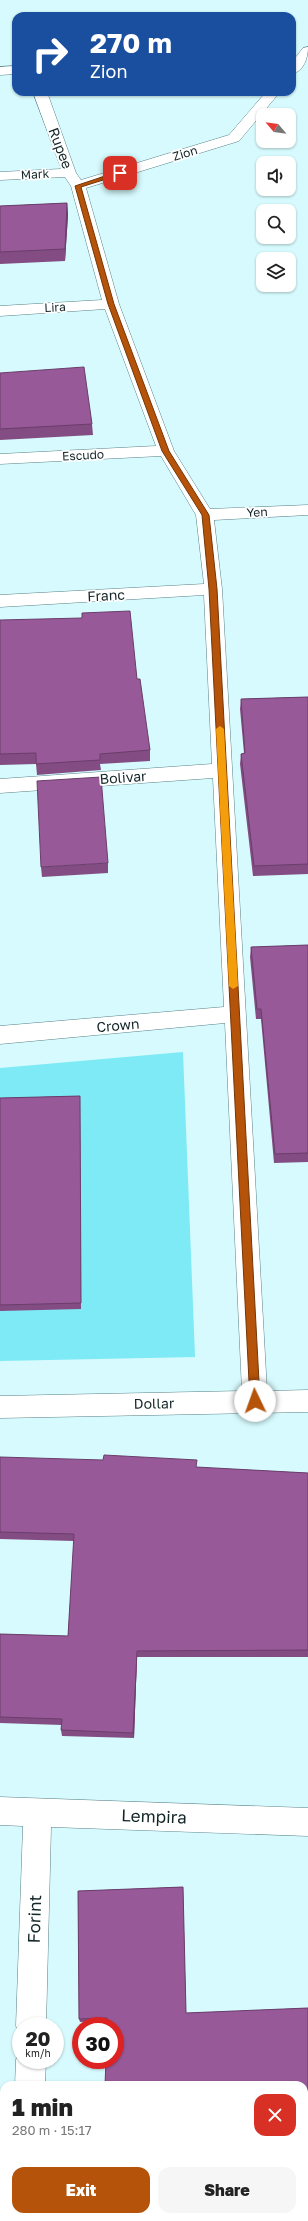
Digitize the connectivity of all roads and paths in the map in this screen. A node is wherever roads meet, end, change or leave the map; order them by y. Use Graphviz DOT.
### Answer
graph roads {
  1 [pos="308,51"];
  2 [pos="296,65"];
  3 [pos="12,70"];
  4 [pos="0,71"];
  5 [pos="42,96"];
  6 [pos="270,96"];
  7 [pos="0,176"];
  8 [pos="74,179"];
  9 [pos="111,304"];
  10 [pos="0,311"];
  11 [pos="166,451"];
  12 [pos="0,459"];
  13 [pos="308,510"];
  14 [pos="205,515"];
  15 [pos="213,589"];
  16 [pos="0,601"];
  17 [pos="222,770"];
  18 [pos="0,786"];
  19 [pos="235,1014"];
  20 [pos="0,1035"];
  21 [pos="255,1401"];
  22 [pos="308,1401"];
  23 [pos="0,1407"];
  24 [pos="0,1811"];
  25 [pos="37,1812"];
  26 [pos="308,1822"];
  27 [pos="31,2017"];
  28 [pos="30,2069"];
  29 [pos="30,2081"];
  1 -- 2 [label="street"];
  3 -- 4 [label="street"];
  5 -- 8 [label="street, Rupee"];
  6 -- 8 [label="street, Zion"];
  7 -- 8 [label="street, Mark"];
  8 -- 9 [label="street, Rupee"];
  9 -- 10 [label="street, Lira"];
  9 -- 11 [label="street, Rupee"];
  11 -- 12 [label="street, Escudo"];
  11 -- 14 [label="street, Rupee"];
  13 -- 14 [label="street, Yen"];
  14 -- 15 [label="street, Rupee"];
  15 -- 16 [label="street, Franc"];
  15 -- 17 [label="street, Rupee"];
  17 -- 18 [label="street, Bolivar"];
  17 -- 19 [label="street, Rupee"];
  19 -- 20 [label="street, Crown"];
  19 -- 21 [label="street, Rupee"];
  21 -- 22 [label="street, Dollar"];
  21 -- 23 [label="street, Dollar"];
  24 -- 25 [label="street, Lempira"];
  25 -- 26 [label="street, Lempira"];
  25 -- 27 [label="street, Forint"];
  28 -- 29 [label="street"];
}
